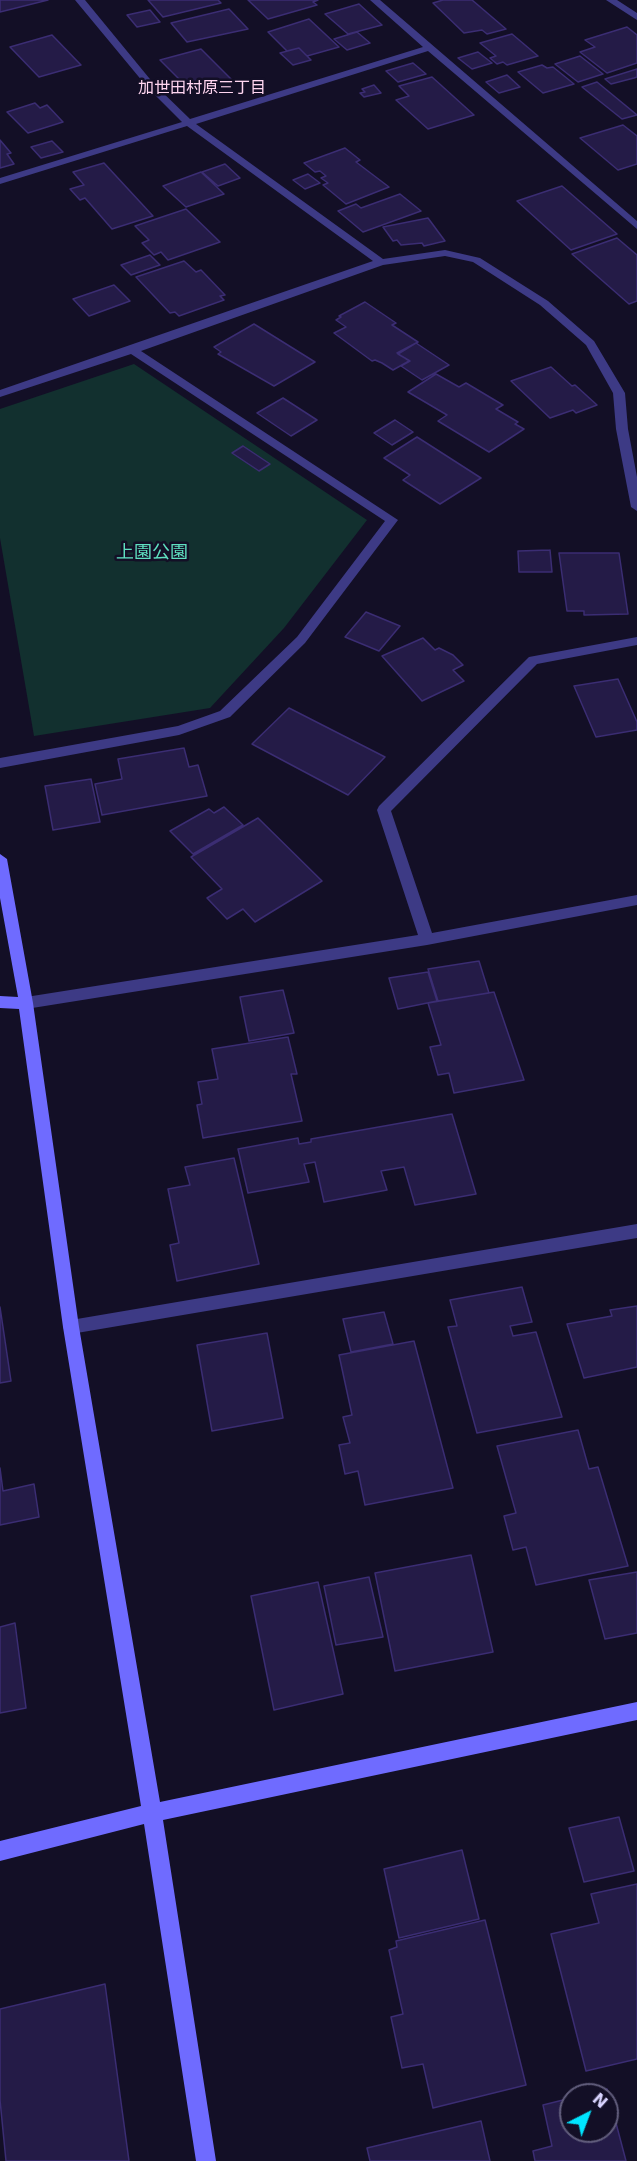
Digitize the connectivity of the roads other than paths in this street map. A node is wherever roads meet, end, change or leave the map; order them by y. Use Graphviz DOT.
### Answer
graph roads {
  1 [pos="80,0"];
  2 [pos="375,0"];
  3 [pos="611,0"];
  4 [pos="637,17"];
  5 [pos="430,48"];
  6 [pos="189,123"];
  7 [pos="0,181"];
  8 [pos="637,226"];
  9 [pos="381,262"];
  10 [pos="132,350"];
  11 [pos="0,394"];
  12 [pos="637,507"];
  13 [pos="637,641"];
  14 [pos="0,763"];
  15 [pos="0,859"];
  16 [pos="637,900"];
  17 [pos="427,939"];
  18 [pos="0,1002"];
  19 [pos="26,1003"];
  20 [pos="637,1231"];
  21 [pos="71,1327"];
  22 [pos="637,1711"];
  23 [pos="152,1813"];
  24 [pos="0,1851"];
  25 [pos="206,2161"];
  1 -- 6 [label="street"];
  2 -- 5 [label="street"];
  3 -- 4 [label="street"];
  5 -- 6 [label="street"];
  5 -- 8 [label="street"];
  6 -- 7 [label="street"];
  6 -- 9 [label="street"];
  9 -- 10 [label="street"];
  9 -- 12 [label="street"];
  10 -- 11 [label="street"];
  10 -- 14 [label="street"];
  13 -- 17 [label="street"];
  15 -- 19 [label="street"];
  16 -- 17 [label="street"];
  17 -- 19 [label="street"];
  18 -- 19 [label="street"];
  19 -- 21 [label="street"];
  20 -- 21 [label="street"];
  21 -- 23 [label="street"];
  22 -- 23 [label="street"];
  23 -- 24 [label="street"];
  23 -- 25 [label="street"];
}
